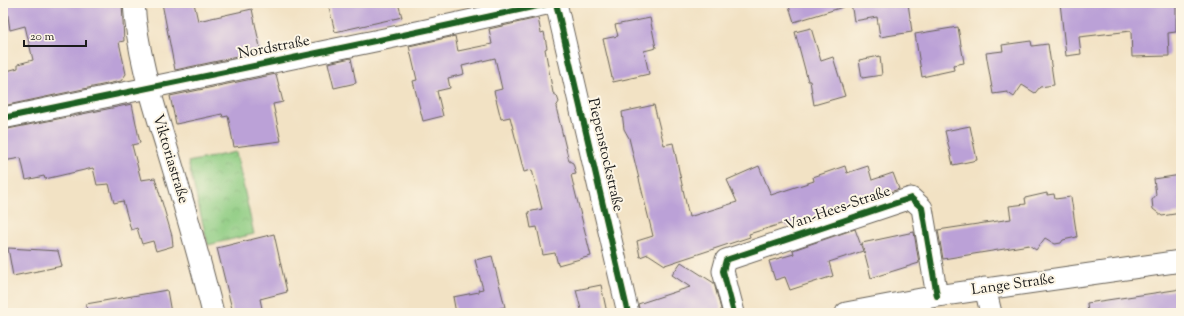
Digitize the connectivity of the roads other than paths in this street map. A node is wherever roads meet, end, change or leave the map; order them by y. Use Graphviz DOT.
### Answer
graph roads {
  1 [pos="134,3"];
  2 [pos="551,3"];
  3 [pos="556,3"];
  4 [pos="148,87"];
  5 [pos="3,118"];
  6 [pos="1181,261"];
  7 [pos="986,288"];
  8 [pos="937,296"];
  9 [pos="213,313"];
  10 [pos="628,313"];
  11 [pos="734,313"];
  12 [pos="846,313"];
  13 [pos="991,313"];
  1 -- 4 [label="street, Viktoriastraße"];
  2 -- 4 [label="street, Nordstraße"];
  3 -- 10 [label="street, Piepenstockstraße"];
  4 -- 5 [label="street, Nordstraße"];
  4 -- 9 [label="street, Viktoriastraße"];
  6 -- 7 [label="street, Lange Straße"];
  7 -- 8 [label="street, Lange Straße"];
  7 -- 13 [label="street"];
  8 -- 11 [label="street, Van-Hees-Straße"];
  8 -- 12 [label="street, Lange Straße"];
}
